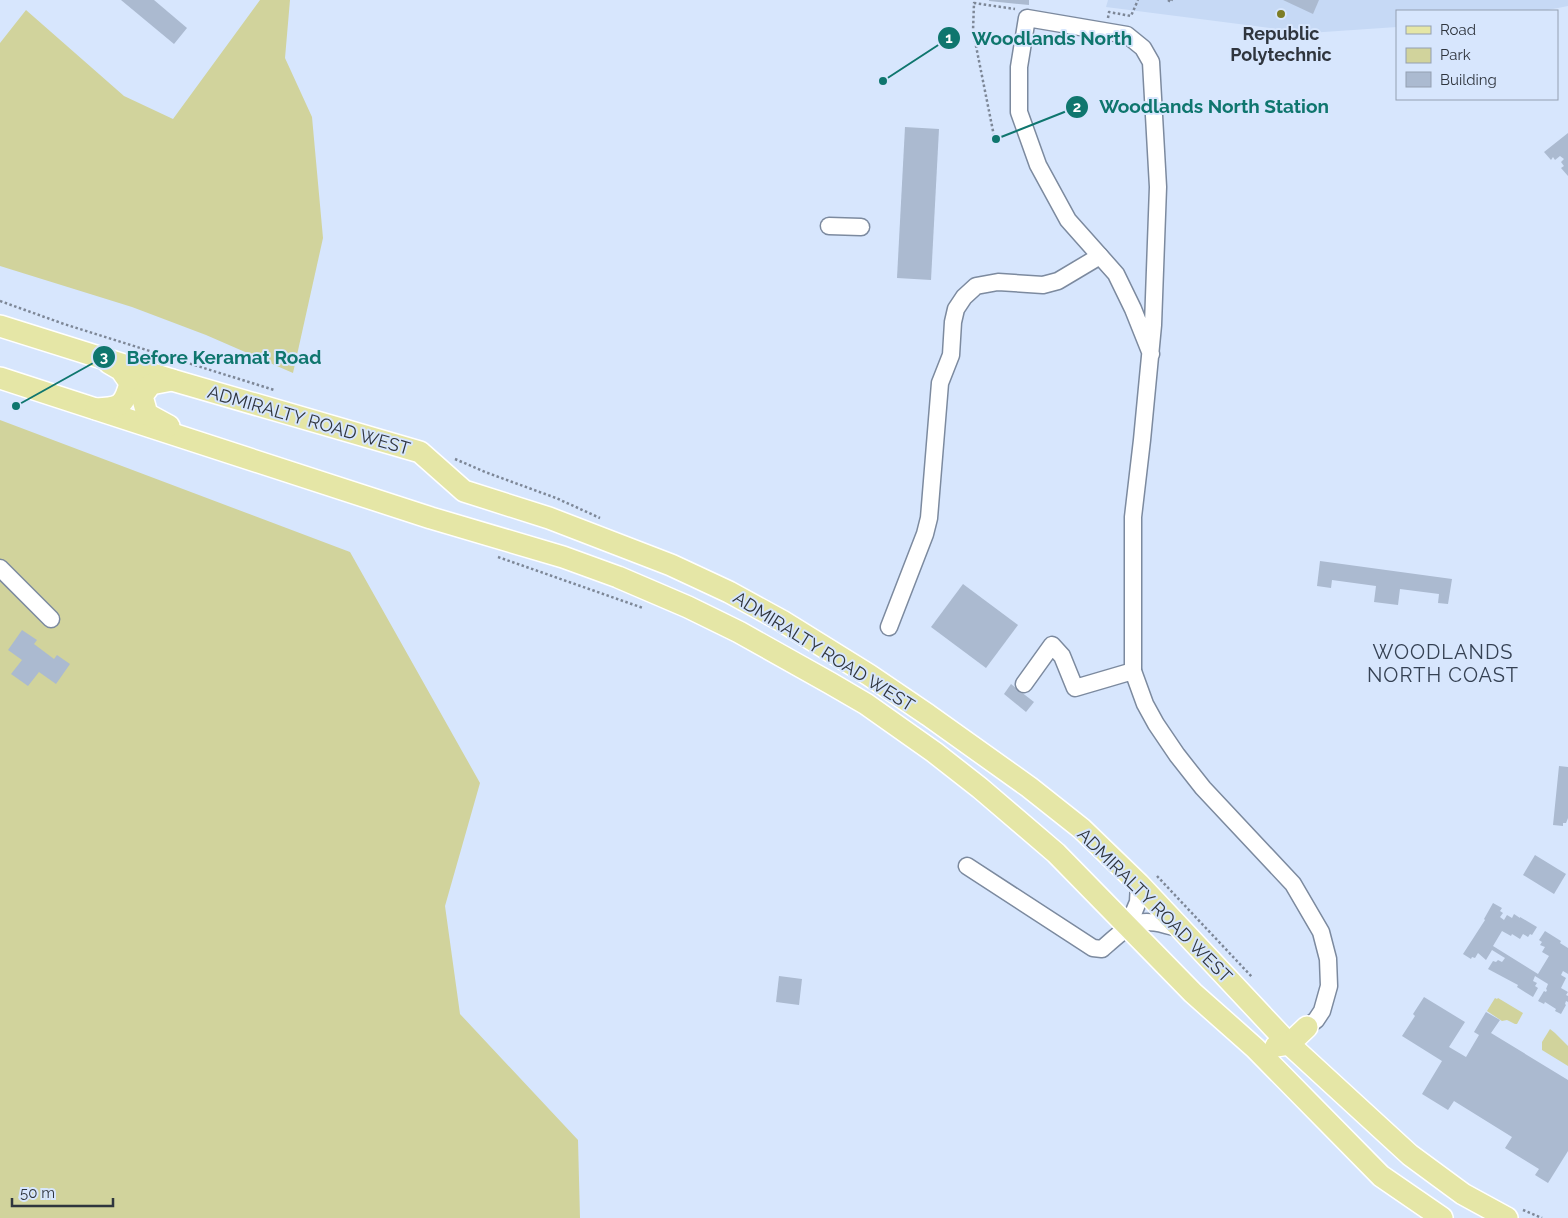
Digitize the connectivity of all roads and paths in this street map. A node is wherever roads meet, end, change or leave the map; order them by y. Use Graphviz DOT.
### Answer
graph roads {
  1 [pos="1168,0"];
  2 [pos="1172,0"];
  3 [pos="829,226"];
  4 [pos="861,227"];
  5 [pos="1100,256"];
  6 [pos="0,326"];
  7 [pos="1150,354"];
  8 [pos="98,356"];
  9 [pos="0,378"];
  10 [pos="172,380"];
  11 [pos="93,409"];
  12 [pos="204,446"];
  13 [pos="495,556"];
  14 [pos="0,568"];
  15 [pos="649,610"];
  16 [pos="51,619"];
  17 [pos="889,628"];
  18 [pos="1133,671"];
  19 [pos="1024,684"];
  20 [pos="968,866"];
  21 [pos="1140,884"];
  22 [pos="1128,926"];
  23 [pos="1180,929"];
  24 [pos="1307,1027"];
  25 [pos="1289,1044"];
  26 [pos="1256,1048"];
  27 [pos="1313,1067"];
  28 [pos="1288,1081"];
  29 [pos="1442,1218"];
  30 [pos="1507,1218"];
  1 -- 2 [label="path"];
  3 -- 4 [label="street"];
  5 -- 7 [label="street"];
  5 -- 7 [label="street"];
  5 -- 17 [label="street"];
  6 -- 8 [label="main road, ADMIRALTY ROAD WEST"];
  7 -- 18 [label="street"];
  8 -- 10 [label="main road, ADMIRALTY ROAD WEST"];
  8 -- 11 [label="main road"];
  9 -- 11 [label="main road, ADMIRALTY ROAD WEST"];
  10 -- 12 [label="main road"];
  10 -- 21 [label="main road, ADMIRALTY ROAD WEST"];
  11 -- 12 [label="main road, ADMIRALTY ROAD WEST"];
  12 -- 22 [label="main road, ADMIRALTY ROAD WEST"];
  13 -- 15 [label="path"];
  14 -- 16 [label="street"];
  18 -- 19 [label="street"];
  18 -- 24 [label="street"];
  20 -- 22 [label="street"];
  21 -- 22 [label="street"];
  21 -- 23 [label="main road, ADMIRALTY ROAD WEST"];
  22 -- 23 [label="street"];
  22 -- 26 [label="main road, ADMIRALTY ROAD WEST"];
  23 -- 25 [label="main road, ADMIRALTY ROAD WEST"];
  24 -- 25 [label="main road"];
  24 -- 27 [label="main road"];
  25 -- 26 [label="main road"];
  25 -- 27 [label="main road, ADMIRALTY ROAD WEST"];
  25 -- 28 [label="main road"];
  26 -- 28 [label="main road, ADMIRALTY ROAD WEST"];
  27 -- 30 [label="main road, ADMIRALTY ROAD WEST"];
  28 -- 29 [label="main road, ADMIRALTY ROAD WEST"];
}
